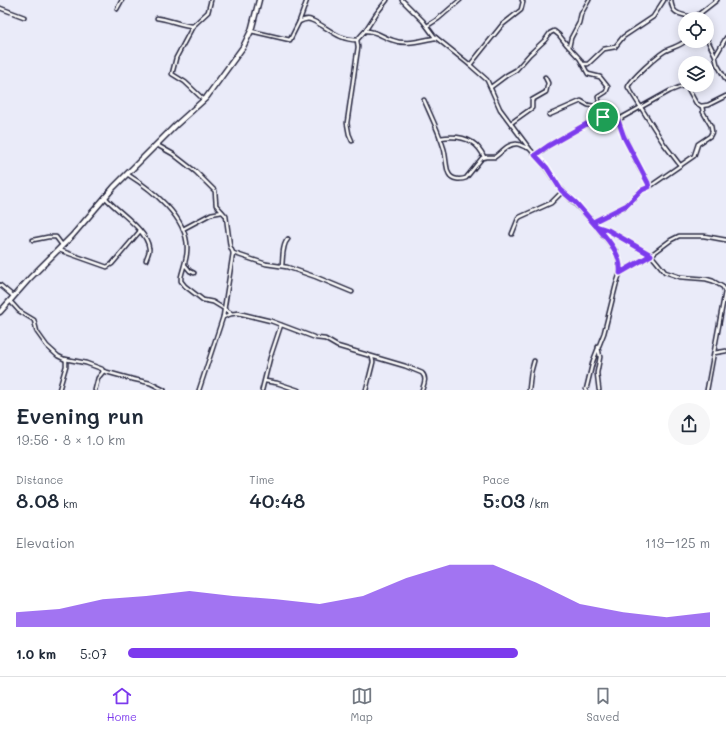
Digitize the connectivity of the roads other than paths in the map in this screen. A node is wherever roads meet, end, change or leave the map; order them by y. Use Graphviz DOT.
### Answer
graph roads {
  1 [pos="122,0"];
  2 [pos="211,0"];
  3 [pos="259,0"];
  4 [pos="308,0"];
  5 [pos="387,0"];
  6 [pos="402,0"];
  7 [pos="460,0"];
  8 [pos="522,0"];
  9 [pos="589,0"];
  10 [pos="664,0"];
  11 [pos="671,0"];
  12 [pos="717,0"];
  13 [pos="0,8"];
  14 [pos="117,9"];
  15 [pos="703,12"];
  16 [pos="678,13"];
  17 [pos="24,17"];
  18 [pos="157,18"];
  19 [pos="299,22"];
  20 [pos="193,26"];
  21 [pos="427,26"];
  22 [pos="251,31"];
  23 [pos="365,31"];
  24 [pos="436,38"];
  25 [pos="726,38"];
  26 [pos="357,40"];
  27 [pos="678,46"];
  28 [pos="569,47"];
  29 [pos="712,48"];
  30 [pos="715,55"];
  31 [pos="583,64"];
  32 [pos="470,65"];
  33 [pos="545,77"];
  34 [pos="726,80"];
  35 [pos="491,87"];
  36 [pos="678,88"];
  37 [pos="689,92"];
  38 [pos="726,96"];
  39 [pos="204,100"];
  40 [pos="424,100"];
  41 [pos="597,106"];
  42 [pos="702,106"];
  43 [pos="640,107"];
  44 [pos="549,115"];
  45 [pos="603,117"];
  46 [pos="618,120"];
  47 [pos="511,123"];
  48 [pos="440,138"];
  49 [pos="352,141"];
  50 [pos="156,145"];
  51 [pos="529,148"];
  52 [pos="535,155"];
  53 [pos="484,157"];
  54 [pos="680,165"];
  55 [pos="127,174"];
  56 [pos="649,187"];
  57 [pos="562,192"];
  58 [pos="104,197"];
  59 [pos="222,212"];
  60 [pos="593,222"];
  61 [pos="596,226"];
  62 [pos="183,229"];
  63 [pos="140,231"];
  64 [pos="512,234"];
  65 [pos="33,240"];
  66 [pos="288,240"];
  67 [pos="726,240"];
  68 [pos="62,245"];
  69 [pos="58,250"];
  70 [pos="233,253"];
  71 [pos="651,255"];
  72 [pos="146,260"];
  73 [pos="184,265"];
  74 [pos="282,266"];
  75 [pos="194,273"];
  76 [pos="620,273"];
  77 [pos="0,285"];
  78 [pos="352,292"];
  79 [pos="14,296"];
  80 [pos="10,301"];
  81 [pos="224,309"];
  82 [pos="0,312"];
  83 [pos="231,314"];
  84 [pos="223,317"];
  85 [pos="281,325"];
  86 [pos="598,347"];
  87 [pos="726,352"];
  88 [pos="714,353"];
  89 [pos="371,356"];
  90 [pos="64,358"];
  91 [pos="72,360"];
  92 [pos="534,361"];
  93 [pos="66,366"];
  94 [pos="103,371"];
  95 [pos="265,381"];
  96 [pos="59,390"];
  97 [pos="95,390"];
  98 [pos="164,390"];
  99 [pos="200,390"];
  100 [pos="262,390"];
  101 [pos="298,390"];
  102 [pos="366,390"];
  103 [pos="422,390"];
  104 [pos="529,390"];
  105 [pos="586,390"];
  106 [pos="599,390"];
  107 [pos="707,390"];
  1 -- 14 [label="street"];
  2 -- 20 [label="street"];
  3 -- 22 [label="main road"];
  4 -- 19 [label="street"];
  5 -- 23 [label="street"];
  6 -- 21 [label="street"];
  7 -- 21 [label="street"];
  8 -- 32 [label="street"];
  9 -- 28 [label="street"];
  10 -- 31 [label="street"];
  11 -- 16 [label="street"];
  12 -- 15 [label="street"];
  13 -- 17 [label="street"];
  18 -- 20 [label="street"];
  19 -- 22 [label="street"];
  19 -- 26 [label="street"];
  20 -- 39 [label="street"];
  21 -- 24 [label="street"];
  22 -- 39 [label="main road"];
  23 -- 24 [label="street"];
  23 -- 26 [label="street"];
  24 -- 32 [label="street"];
  25 -- 30 [label="street"];
  26 -- 49 [label="street"];
  27 -- 43 [label="street"];
  28 -- 31 [label="street"];
  28 -- 35 [label="street"];
  29 -- 30 [label="street"];
  30 -- 34 [label="street"];
  31 -- 41 [label="street"];
  32 -- 35 [label="street"];
  33 -- 47 [label="street"];
  35 -- 47 [label="street"];
  36 -- 43 [label="street"];
  37 -- 42 [label="street"];
  38 -- 42 [label="street"];
  39 -- 50 [label="main road"];
  40 -- 48 [label="street"];
  41 -- 44 [label="street"];
  41 -- 45 [label="street"];
  42 -- 54 [label="street"];
  43 -- 46 [label="street"];
  43 -- 54 [label="street"];
  45 -- 46 [label="street"];
  45 -- 52 [label="street"];
  46 -- 56 [label="street"];
  47 -- 51 [label="street"];
  48 -- 53 [label="street"];
  48 -- 53 [label="street"];
  50 -- 55 [label="main road"];
  50 -- 59 [label="street"];
  51 -- 52 [label="street"];
  51 -- 53 [label="street"];
  52 -- 57 [label="street"];
  54 -- 56 [label="street"];
  55 -- 58 [label="main road"];
  55 -- 62 [label="street"];
  56 -- 60 [label="street"];
  57 -- 60 [label="street"];
  57 -- 64 [label="street"];
  58 -- 63 [label="street"];
  58 -- 68 [label="main road"];
  59 -- 62 [label="street"];
  59 -- 70 [label="street"];
  60 -- 61 [label="street"];
  61 -- 71 [label="street"];
  61 -- 76 [label="street"];
  62 -- 73 [label="street"];
  63 -- 69 [label="street"];
  63 -- 72 [label="street"];
  65 -- 68 [label="street"];
  66 -- 74 [label="street"];
  67 -- 71 [label="street"];
  68 -- 69 [label="main road"];
  69 -- 79 [label="main road"];
  70 -- 74 [label="street"];
  70 -- 81 [label="street"];
  71 -- 76 [label="street"];
  71 -- 88 [label="street"];
  73 -- 75 [label="street"];
  73 -- 81 [label="street"];
  74 -- 78 [label="street"];
  76 -- 86 [label="street"];
  77 -- 79 [label="street"];
  79 -- 80 [label="main road"];
  80 -- 82 [label="main road"];
  80 -- 90 [label="street"];
  81 -- 83 [label="street"];
  81 -- 84 [label="street"];
  83 -- 84 [label="street"];
  83 -- 85 [label="street"];
  84 -- 99 [label="street"];
  85 -- 89 [label="street"];
  85 -- 95 [label="street"];
  86 -- 105 [label="street"];
  86 -- 106 [label="street"];
  87 -- 88 [label="street"];
  88 -- 107 [label="street"];
  89 -- 102 [label="street"];
  89 -- 103 [label="street"];
  90 -- 91 [label="street"];
  90 -- 93 [label="street"];
  91 -- 93 [label="street"];
  91 -- 94 [label="street"];
  92 -- 104 [label="street"];
  93 -- 96 [label="street"];
  94 -- 97 [label="street"];
  94 -- 98 [label="street"];
  95 -- 100 [label="street"];
  95 -- 101 [label="street"];
}
